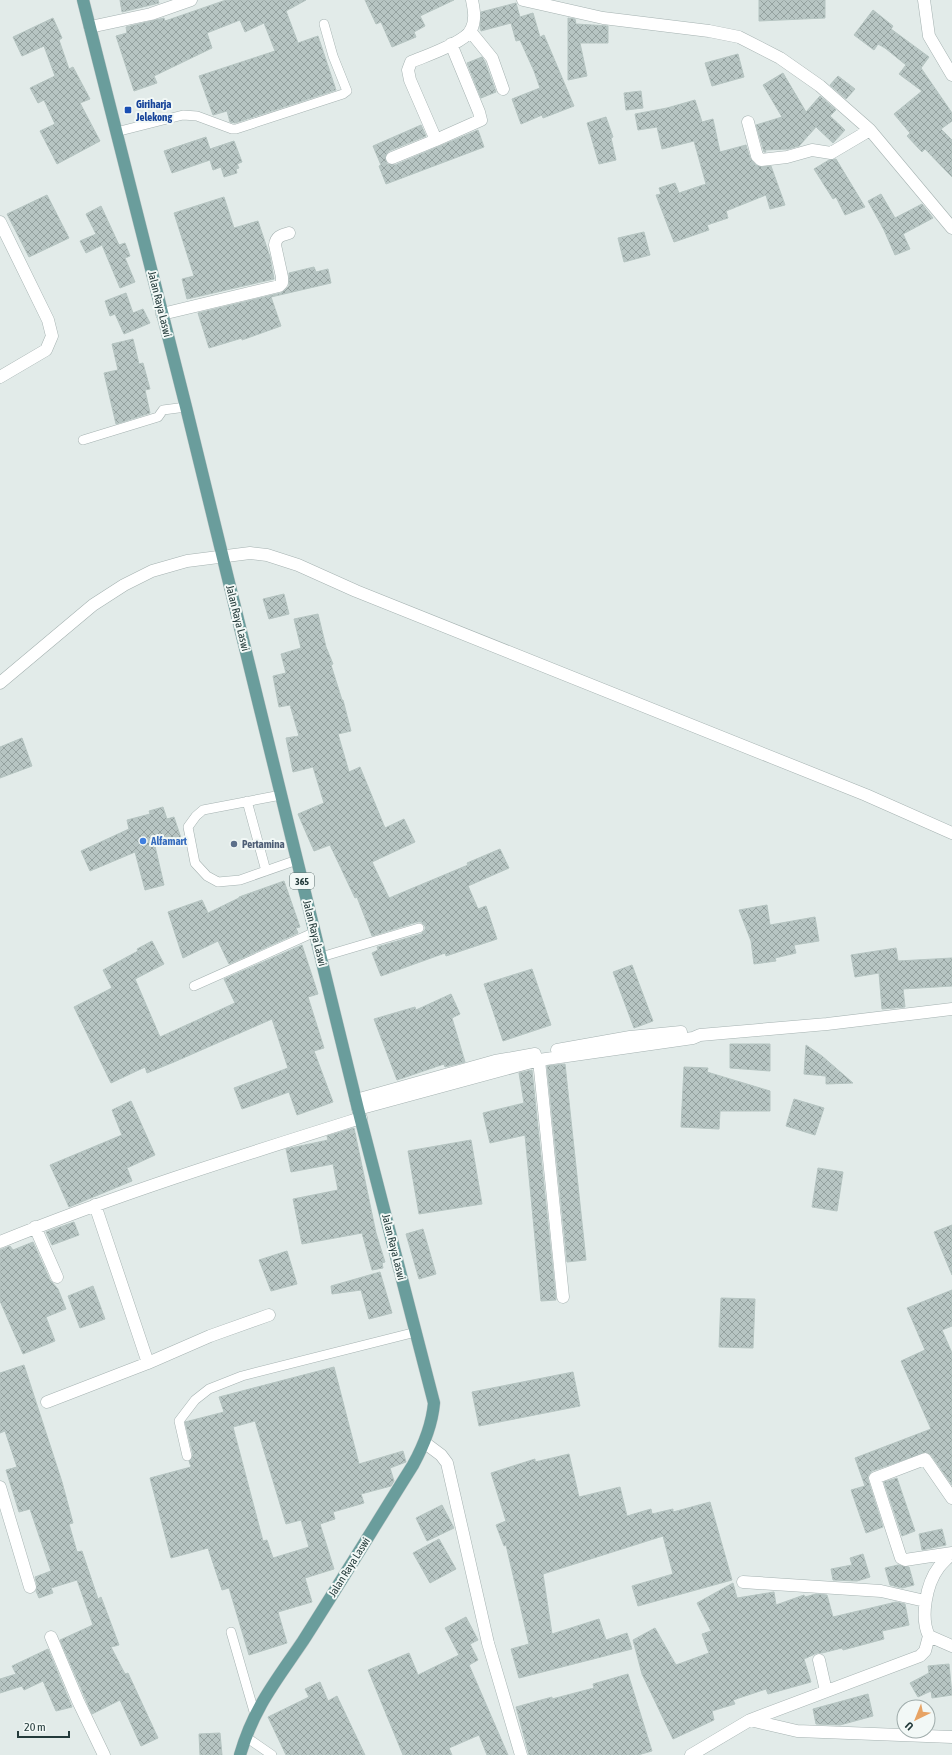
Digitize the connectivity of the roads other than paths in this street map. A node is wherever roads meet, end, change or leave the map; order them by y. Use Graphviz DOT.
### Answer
graph roads {
  1 [pos="83,0"];
  2 [pos="191,0"];
  3 [pos="472,0"];
  4 [pos="523,0"];
  5 [pos="924,0"];
  6 [pos="324,24"];
  7 [pos="90,27"];
  8 [pos="470,31"];
  9 [pos="451,44"];
  10 [pos="952,75"];
  11 [pos="503,89"];
  12 [pos="748,122"];
  13 [pos="870,130"];
  14 [pos="116,132"];
  15 [pos="436,140"];
  16 [pos="392,158"];
  17 [pos="0,222"];
  18 [pos="952,228"];
  19 [pos="289,233"];
  20 [pos="162,314"];
  21 [pos="0,377"];
  22 [pos="186,407"];
  23 [pos="84,440"];
  24 [pos="223,556"];
  25 [pos="0,683"];
  26 [pos="281,795"];
  27 [pos="247,801"];
  28 [pos="952,833"];
  29 [pos="297,860"];
  30 [pos="266,871"];
  31 [pos="419,928"];
  32 [pos="315,932"];
  33 [pos="321,957"];
  34 [pos="194,986"];
  35 [pos="952,1008"];
  36 [pos="535,1058"];
  37 [pos="358,1109"];
  38 [pos="95,1205"];
  39 [pos="35,1227"];
  40 [pos="0,1242"];
  41 [pos="57,1277"];
  42 [pos="563,1297"];
  43 [pos="269,1315"];
  44 [pos="416,1332"];
  45 [pos="148,1362"];
  46 [pos="47,1402"];
  47 [pos="425,1444"];
  48 [pos="187,1456"];
  49 [pos="0,1487"];
  50 [pos="952,1498"];
  51 [pos="952,1553"];
  52 [pos="744,1582"];
  53 [pos="30,1587"];
  54 [pos="925,1601"];
  55 [pos="231,1632"];
  56 [pos="929,1636"];
  57 [pos="51,1637"];
  58 [pos="952,1646"];
  59 [pos="820,1660"];
  60 [pos="826,1691"];
  61 [pos="255,1715"];
  62 [pos="750,1720"];
  63 [pos="246,1737"];
  64 [pos="952,1737"];
  65 [pos="104,1755"];
  66 [pos="240,1755"];
  67 [pos="272,1755"];
  68 [pos="521,1755"];
  69 [pos="691,1755"];
  1 -- 7 [label="main road, Jalan Raya Laswi / 365"];
  2 -- 7 [label="street"];
  3 -- 8 [label="street"];
  4 -- 13 [label="street"];
  5 -- 10 [label="street"];
  6 -- 14 [label="lane"];
  7 -- 14 [label="main road, Jalan Raya Laswi / 365"];
  8 -- 9 [label="street"];
  8 -- 11 [label="street"];
  9 -- 15 [label="street"];
  9 -- 15 [label="street"];
  12 -- 13 [label="street"];
  13 -- 18 [label="street"];
  14 -- 20 [label="main road, Jalan Raya Laswi / 365"];
  15 -- 16 [label="street"];
  17 -- 21 [label="street"];
  19 -- 20 [label="street"];
  20 -- 22 [label="main road, Jalan Raya Laswi / 365"];
  22 -- 23 [label="lane"];
  22 -- 24 [label="main road, Jalan Raya Laswi / 365"];
  24 -- 25 [label="street"];
  24 -- 26 [label="main road, Jalan Raya Laswi / 365"];
  24 -- 28 [label="street"];
  26 -- 27 [label="lane"];
  26 -- 29 [label="main road, Jalan Raya Laswi / 365"];
  27 -- 30 [label="lane"];
  27 -- 30 [label="lane"];
  29 -- 30 [label="lane"];
  29 -- 32 [label="main road, Jalan Raya Laswi / 365"];
  31 -- 33 [label="lane"];
  32 -- 33 [label="main road, Jalan Raya Laswi / 365"];
  32 -- 34 [label="lane"];
  33 -- 37 [label="main road, Jalan Raya Laswi / 365"];
  35 -- 36 [label="street"];
  36 -- 37 [label="street"];
  36 -- 42 [label="street"];
  37 -- 38 [label="street"];
  37 -- 44 [label="main road, Jalan Raya Laswi / 365"];
  38 -- 39 [label="street"];
  38 -- 45 [label="street"];
  39 -- 40 [label="street"];
  39 -- 41 [label="street"];
  43 -- 45 [label="street"];
  44 -- 47 [label="main road, Jalan Raya Laswi / 365"];
  44 -- 48 [label="lane"];
  45 -- 46 [label="street"];
  47 -- 61 [label="main road, Jalan Raya Laswi / 365"];
  47 -- 68 [label="street"];
  49 -- 53 [label="street"];
  50 -- 51 [label="street"];
  51 -- 54 [label="street"];
  52 -- 54 [label="street"];
  54 -- 56 [label="street"];
  55 -- 61 [label="lane"];
  56 -- 58 [label="street"];
  56 -- 60 [label="street"];
  57 -- 65 [label="street"];
  59 -- 60 [label="street"];
  60 -- 62 [label="street"];
  61 -- 63 [label="main road, Jalan Raya Laswi / 365"];
  62 -- 64 [label="street"];
  62 -- 69 [label="street"];
  63 -- 66 [label="main road, Jalan Raya Laswi / 365"];
  63 -- 67 [label="lane"];
}
